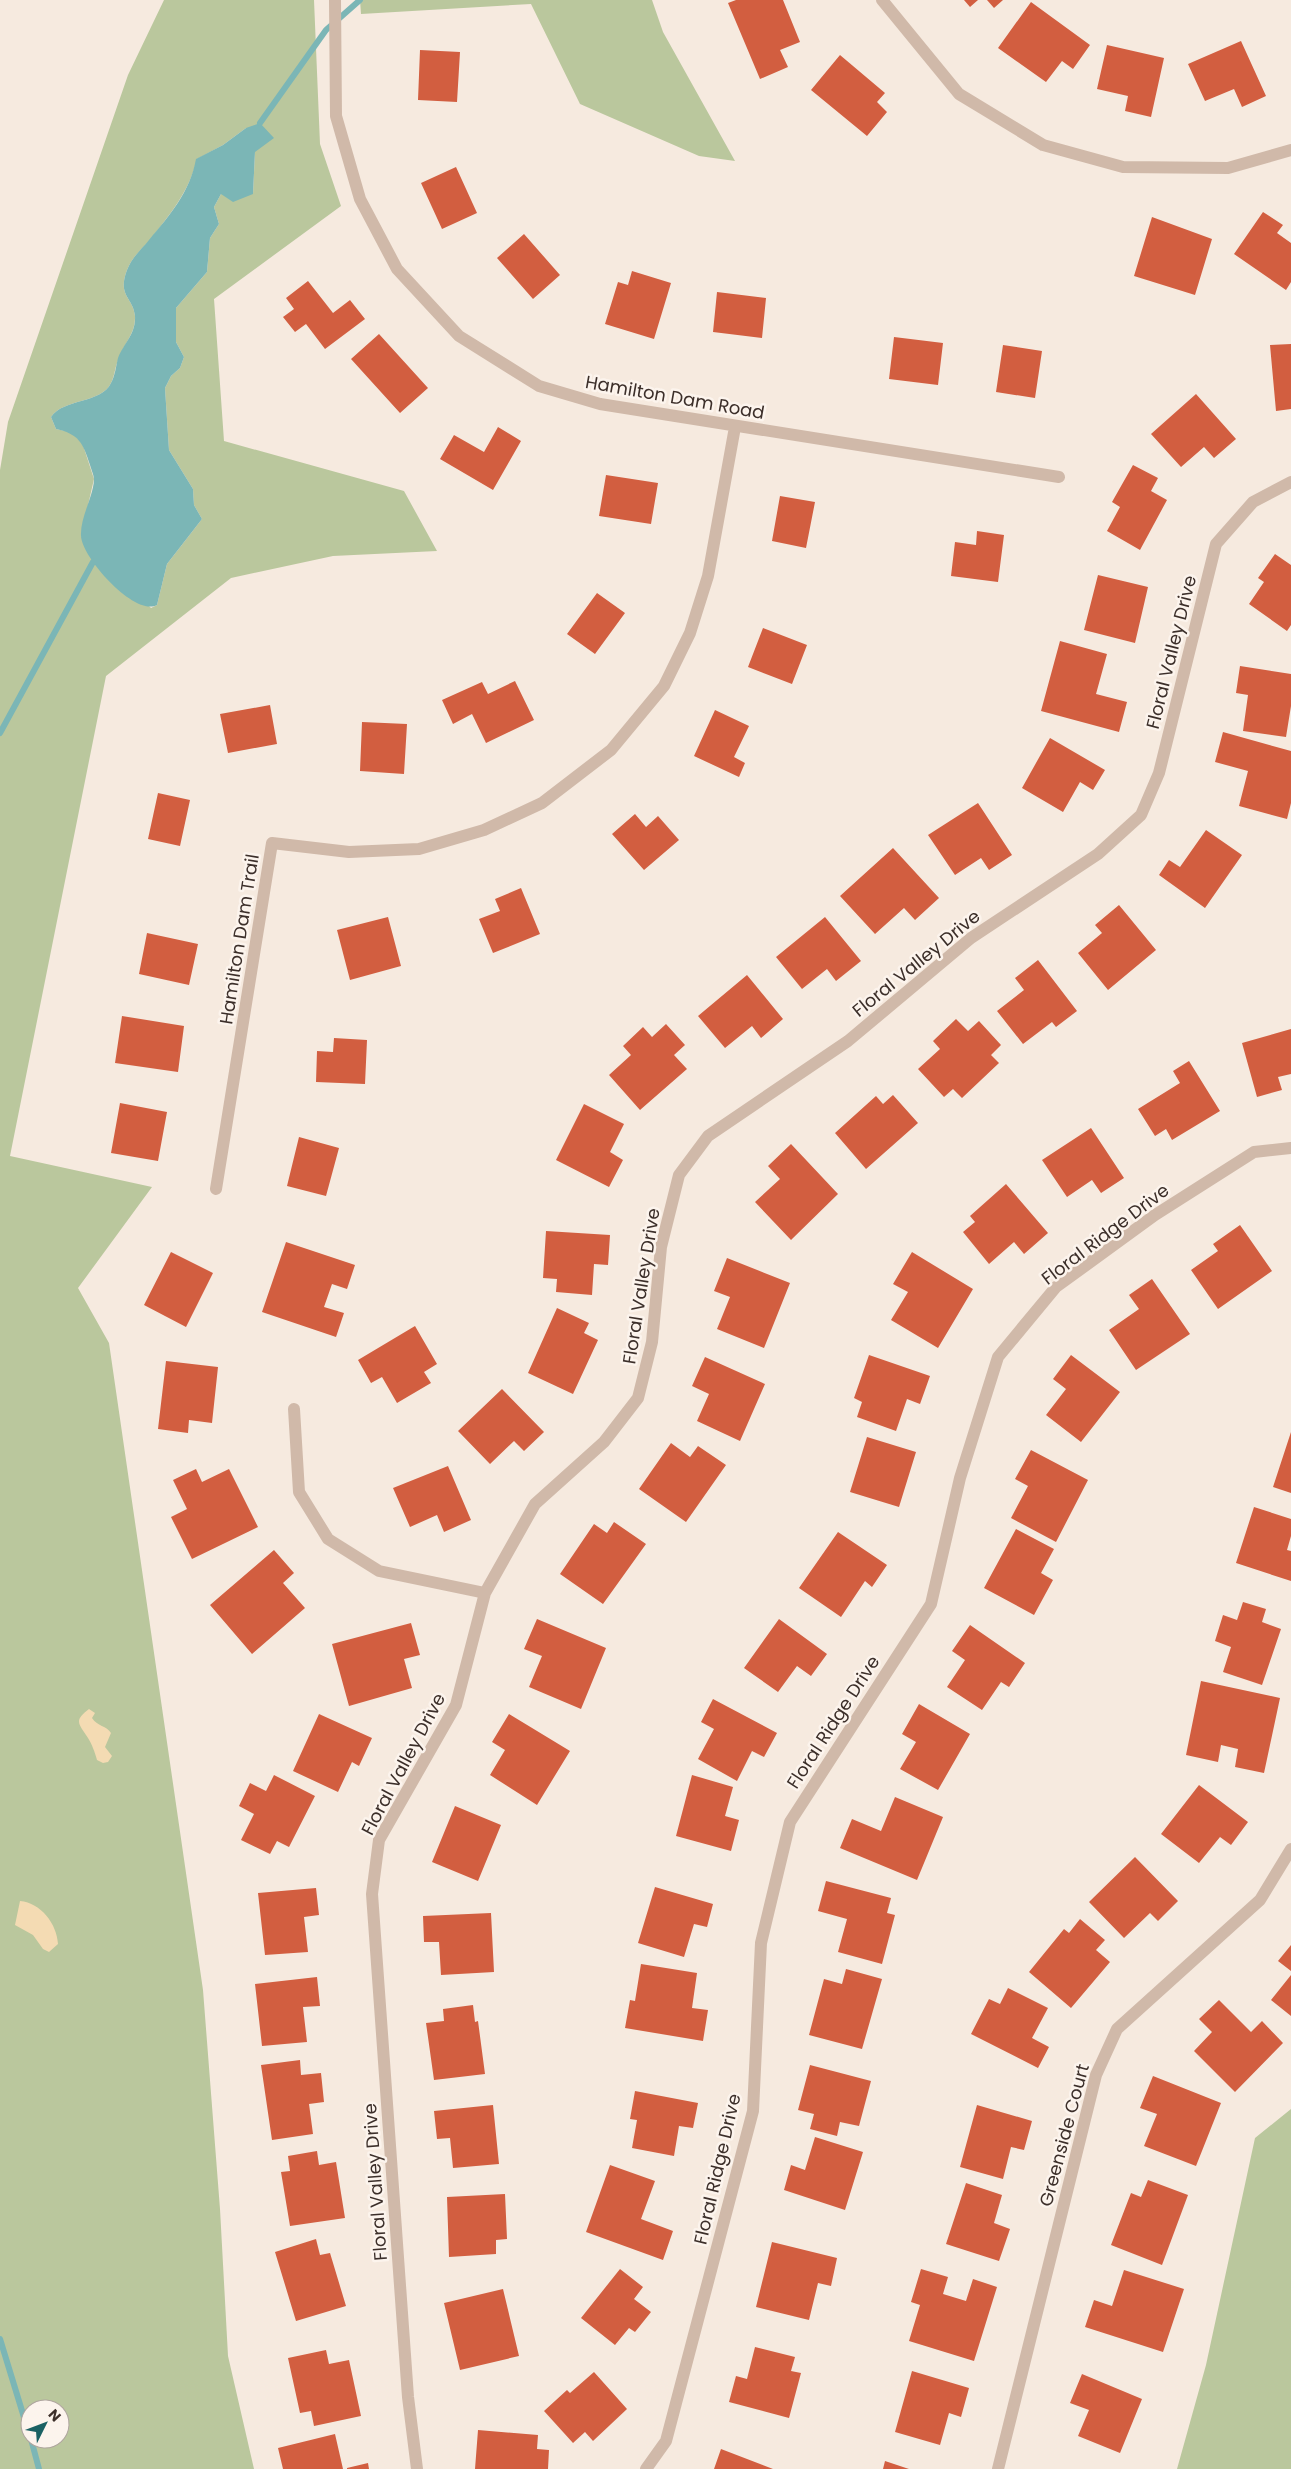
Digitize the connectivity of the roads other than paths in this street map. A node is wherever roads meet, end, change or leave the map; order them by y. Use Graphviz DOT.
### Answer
graph roads {
  1 [pos="335,0"];
  2 [pos="882,0"];
  3 [pos="1291,150"];
  4 [pos="735,427"];
  5 [pos="1059,477"];
  6 [pos="1291,482"];
  7 [pos="1291,1148"];
  8 [pos="216,1189"];
  9 [pos="294,1409"];
  10 [pos="485,1593"];
  11 [pos="1291,1849"];
  12 [pos="417,2469"];
  13 [pos="646,2469"];
  14 [pos="998,2469"];
  1 -- 4 [label="street, Hamilton Dam Road"];
  2 -- 3 [label="street"];
  4 -- 5 [label="street, Hamilton Dam Road"];
  4 -- 8 [label="street, Hamilton Dam Trail"];
  6 -- 10 [label="street, Floral Valley Drive"];
  7 -- 13 [label="street, Floral Ridge Drive"];
  9 -- 10 [label="street"];
  10 -- 12 [label="street, Floral Valley Drive"];
  11 -- 14 [label="street, Greenside Court"];
}
